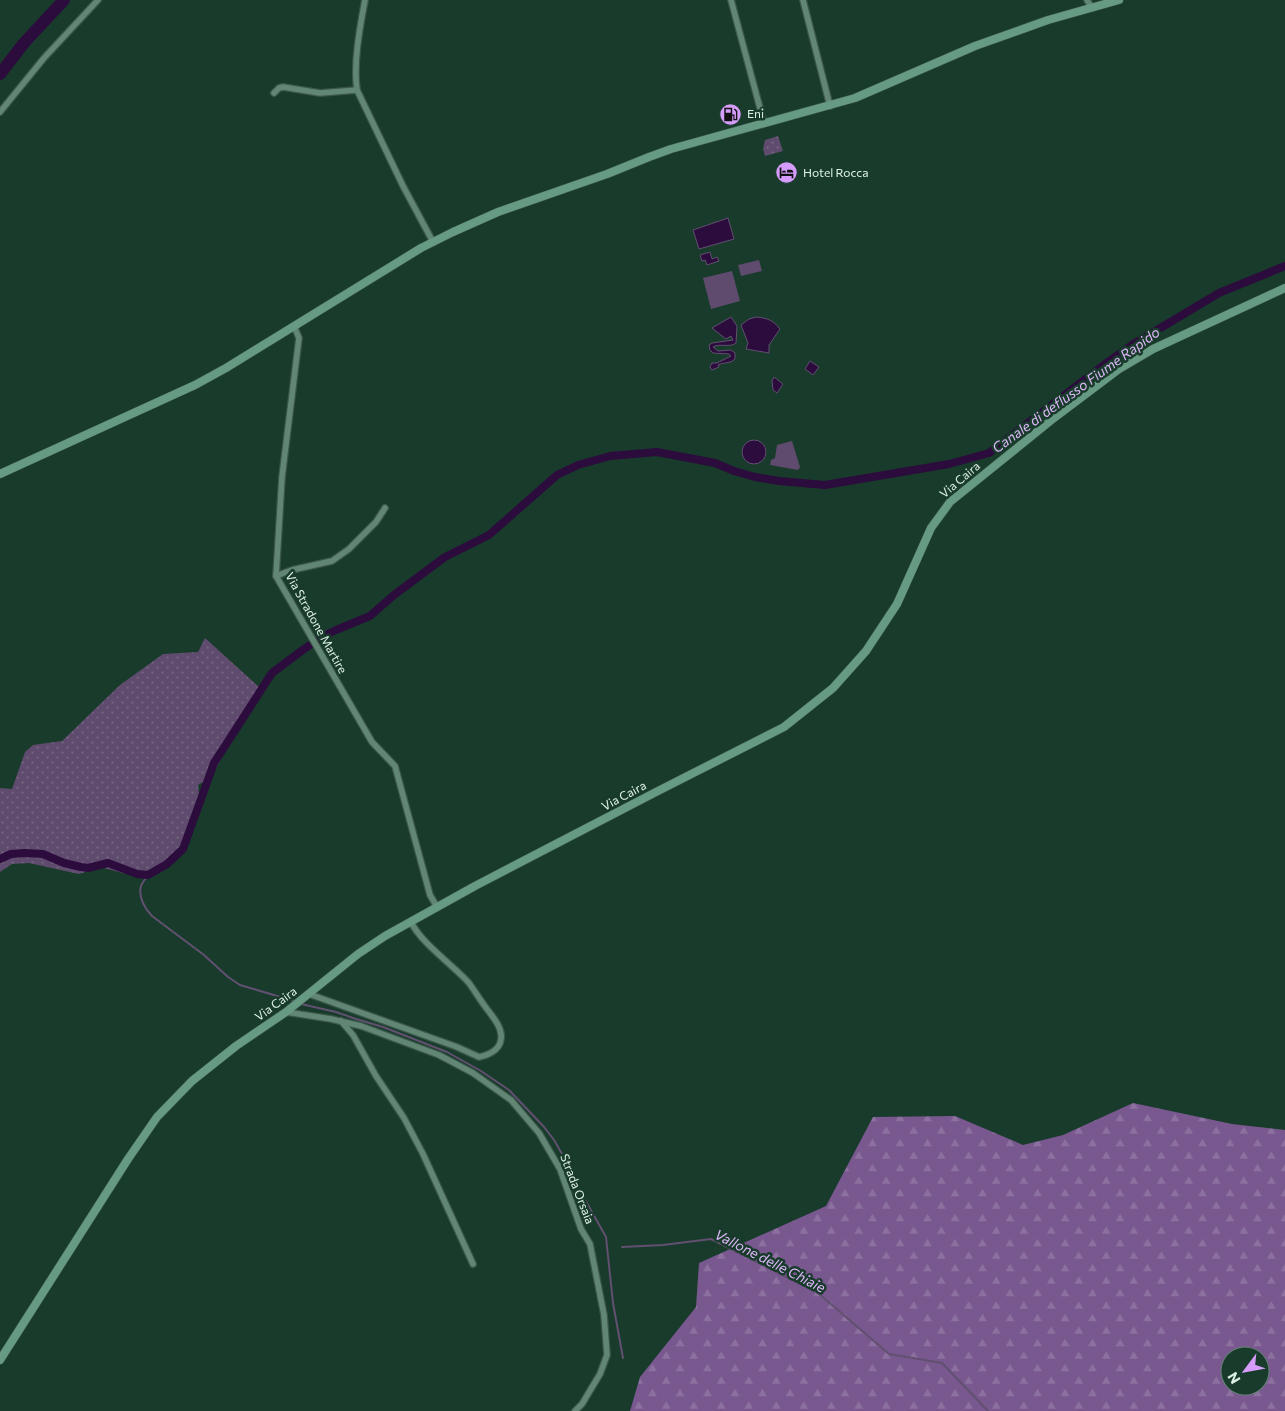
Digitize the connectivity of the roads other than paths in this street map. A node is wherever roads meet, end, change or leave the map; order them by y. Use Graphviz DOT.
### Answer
graph roads {
  1 [pos="98,0"];
  2 [pos="365,0"];
  3 [pos="730,0"];
  4 [pos="803,0"];
  5 [pos="1087,0"];
  6 [pos="1119,0"];
  7 [pos="1092,8"];
  8 [pos="357,90"];
  9 [pos="274,93"];
  10 [pos="830,106"];
  11 [pos="0,112"];
  12 [pos="764,123"];
  13 [pos="433,242"];
  14 [pos="1285,288"];
  15 [pos="294,326"];
  16 [pos="0,474"];
  17 [pos="385,508"];
  18 [pos="276,576"];
  19 [pos="437,907"];
  20 [pos="411,922"];
  21 [pos="309,994"];
  22 [pos="286,1012"];
  23 [pos="341,1021"];
  24 [pos="473,1264"];
  25 [pos="0,1360"];
  26 [pos="575,1411"];
  1 -- 11 [label="street"];
  2 -- 8 [label="street"];
  3 -- 12 [label="street"];
  4 -- 10 [label="street"];
  5 -- 7 [label="street"];
  6 -- 7 [label="street"];
  7 -- 10 [label="street"];
  8 -- 9 [label="street"];
  8 -- 13 [label="street"];
  10 -- 12 [label="street"];
  12 -- 13 [label="street"];
  13 -- 15 [label="street"];
  14 -- 19 [label="street, Via Caira"];
  15 -- 16 [label="street"];
  15 -- 18 [label="street, Via Stradone Martire"];
  17 -- 18 [label="street"];
  18 -- 19 [label="street, Via Stradone Martire"];
  19 -- 20 [label="street, Via Caira"];
  20 -- 21 [label="street, Via Caira"];
  20 -- 21 [label="street"];
  21 -- 22 [label="street, Via Caira"];
  22 -- 23 [label="street, Strada Orsaia"];
  22 -- 25 [label="street, Via Caira"];
  23 -- 24 [label="street"];
  23 -- 26 [label="street, Strada Orsaia"];
}
